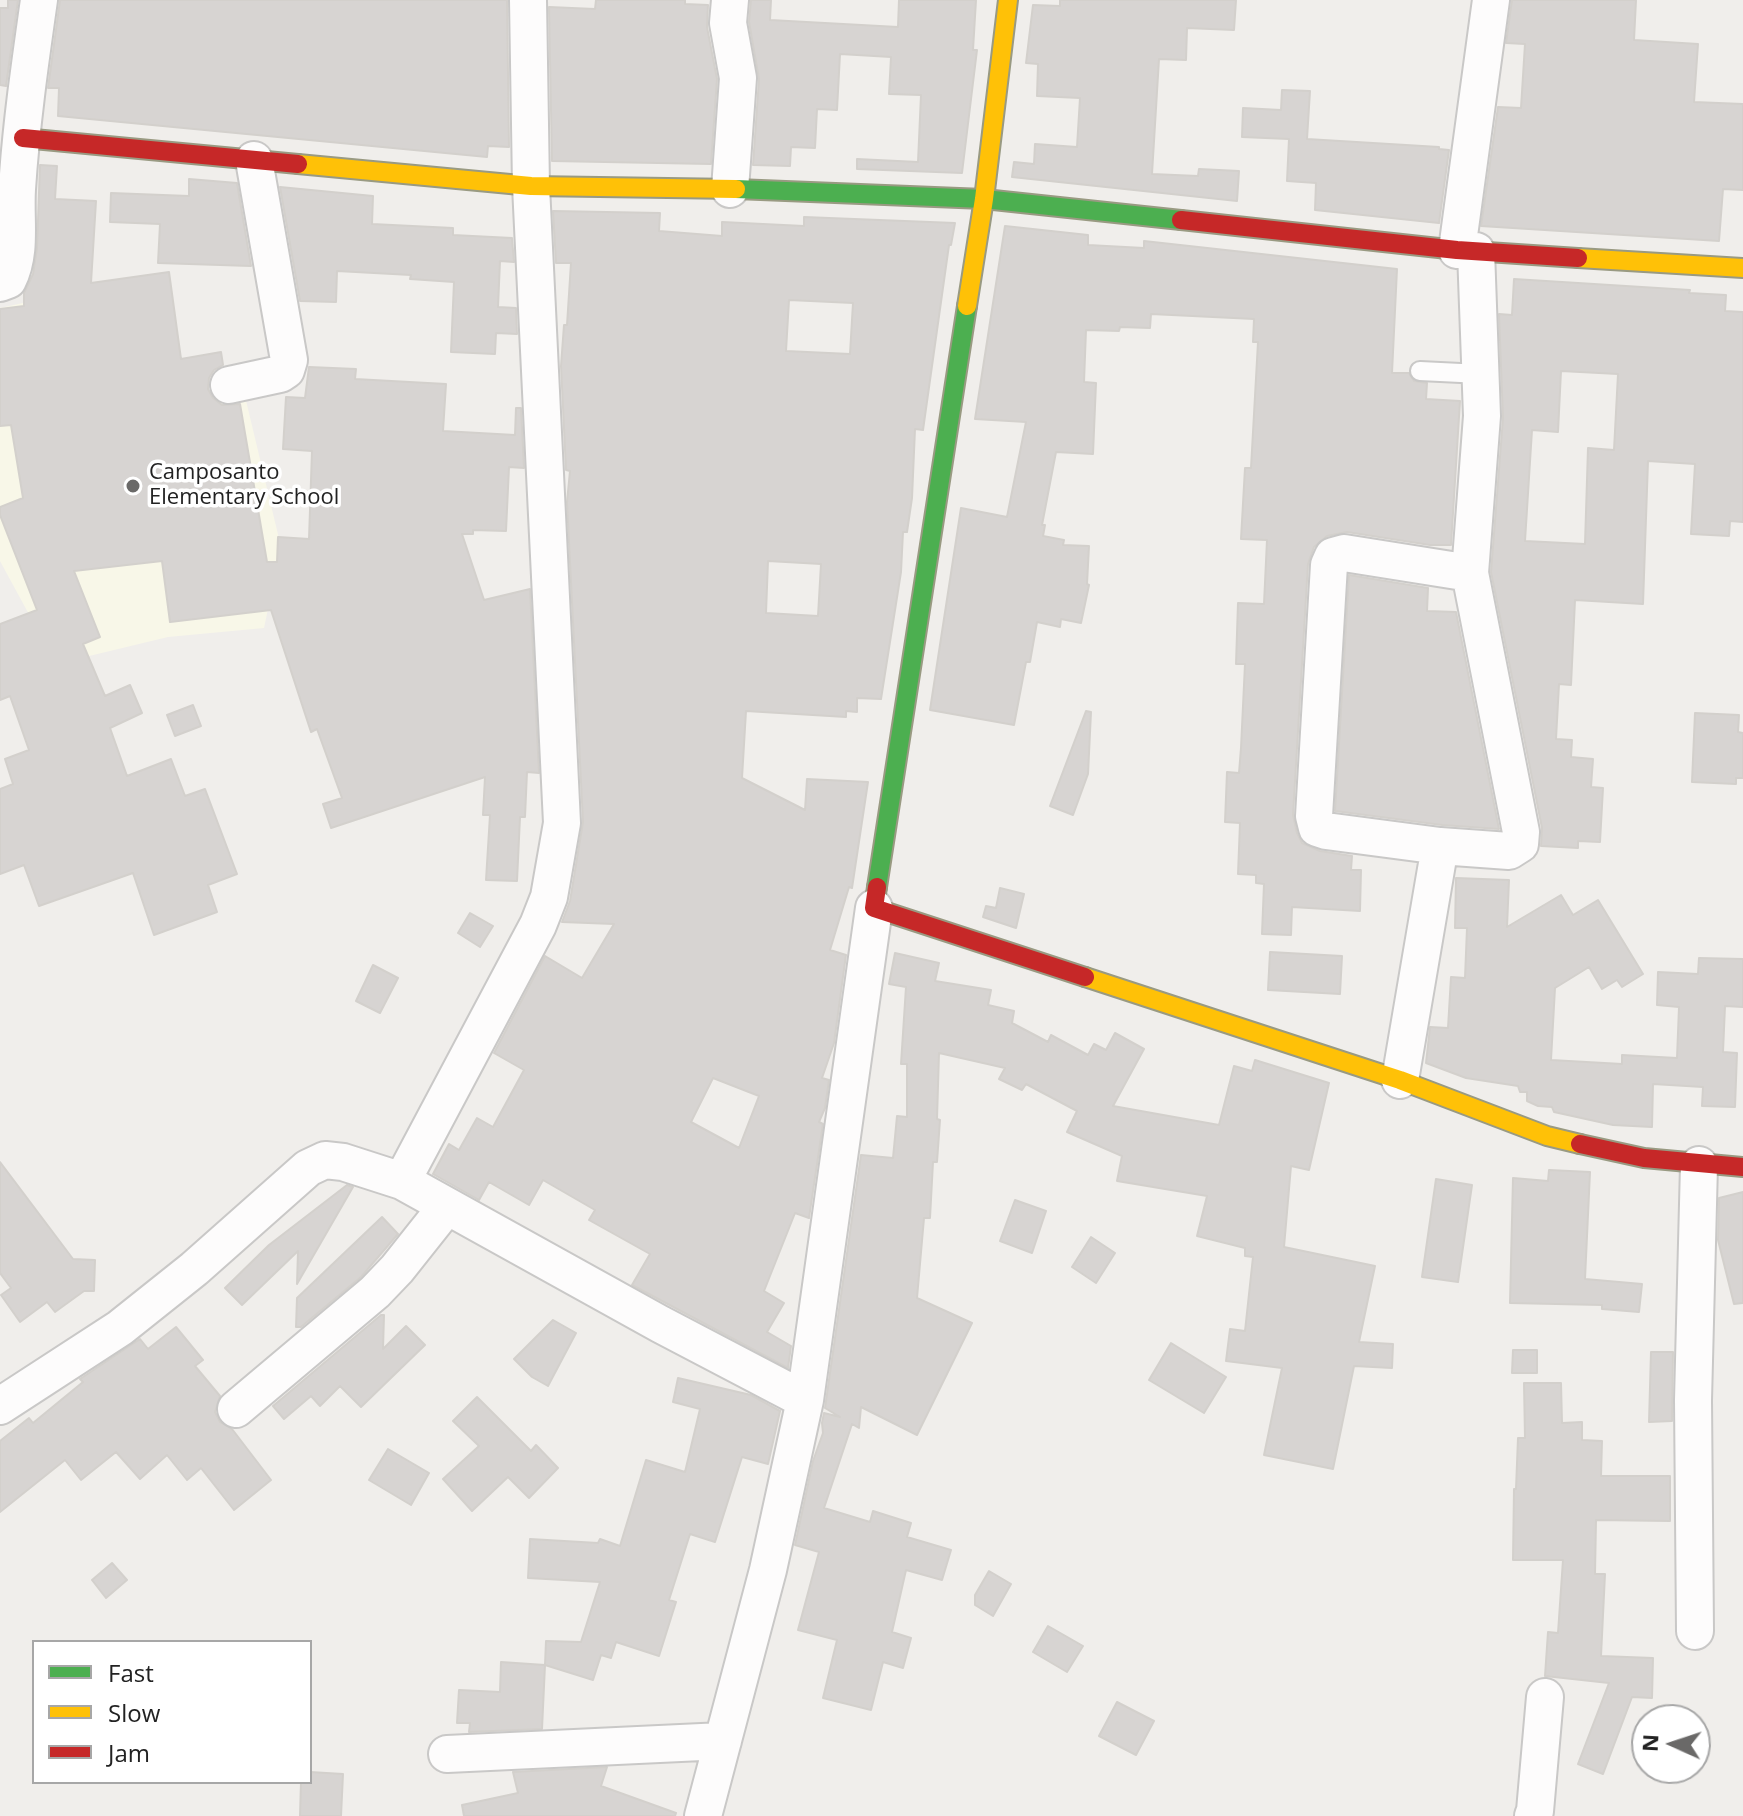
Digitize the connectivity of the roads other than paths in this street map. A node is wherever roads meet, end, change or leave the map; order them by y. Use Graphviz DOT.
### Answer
graph roads {
  1 [pos="39,0"];
  2 [pos="528,0"];
  3 [pos="730,0"];
  4 [pos="1008,0"];
  5 [pos="1491,0"];
  6 [pos="23,138"];
  7 [pos="254,160"];
  8 [pos="531,186"];
  9 [pos="730,189"];
  10 [pos="984,199"];
  11 [pos="1467,251"];
  12 [pos="1743,268"];
  13 [pos="4,282"];
  14 [pos="1420,371"];
  15 [pos="1481,374"];
  16 [pos="229,385"];
  17 [pos="1470,573"];
  18 [pos="1440,846"];
  19 [pos="874,908"];
  20 [pos="1400,1080"];
  21 [pos="1699,1165"];
  22 [pos="1743,1167"];
  23 [pos="402,1181"];
  24 [pos="447,1206"];
  25 [pos="805,1400"];
  26 [pos="0,1406"];
  27 [pos="236,1409"];
  28 [pos="1695,1631"];
  29 [pos="1545,1697"];
  30 [pos="723,1741"];
  31 [pos="447,1754"];
  32 [pos="703,1816"];
  33 [pos="1533,1816"];
  1 -- 6 [label="street"];
  2 -- 8 [label="street"];
  3 -- 9 [label="street"];
  4 -- 10 [label="street"];
  5 -- 11 [label="street"];
  6 -- 7 [label="street"];
  6 -- 13 [label="street"];
  7 -- 8 [label="street"];
  7 -- 16 [label="street"];
  8 -- 9 [label="street"];
  8 -- 23 [label="street"];
  9 -- 10 [label="street"];
  10 -- 11 [label="street"];
  10 -- 19 [label="street"];
  11 -- 12 [label="street"];
  11 -- 15 [label="street"];
  14 -- 15 [label="lane"];
  15 -- 17 [label="street"];
  17 -- 18 [label="street"];
  17 -- 18 [label="street"];
  18 -- 20 [label="street"];
  19 -- 20 [label="street"];
  19 -- 25 [label="street"];
  20 -- 21 [label="street"];
  21 -- 22 [label="street"];
  21 -- 28 [label="street"];
  23 -- 24 [label="street"];
  23 -- 26 [label="street"];
  24 -- 25 [label="street"];
  24 -- 27 [label="street"];
  25 -- 30 [label="street"];
  29 -- 33 [label="street"];
  30 -- 31 [label="street"];
  30 -- 32 [label="street"];
}
